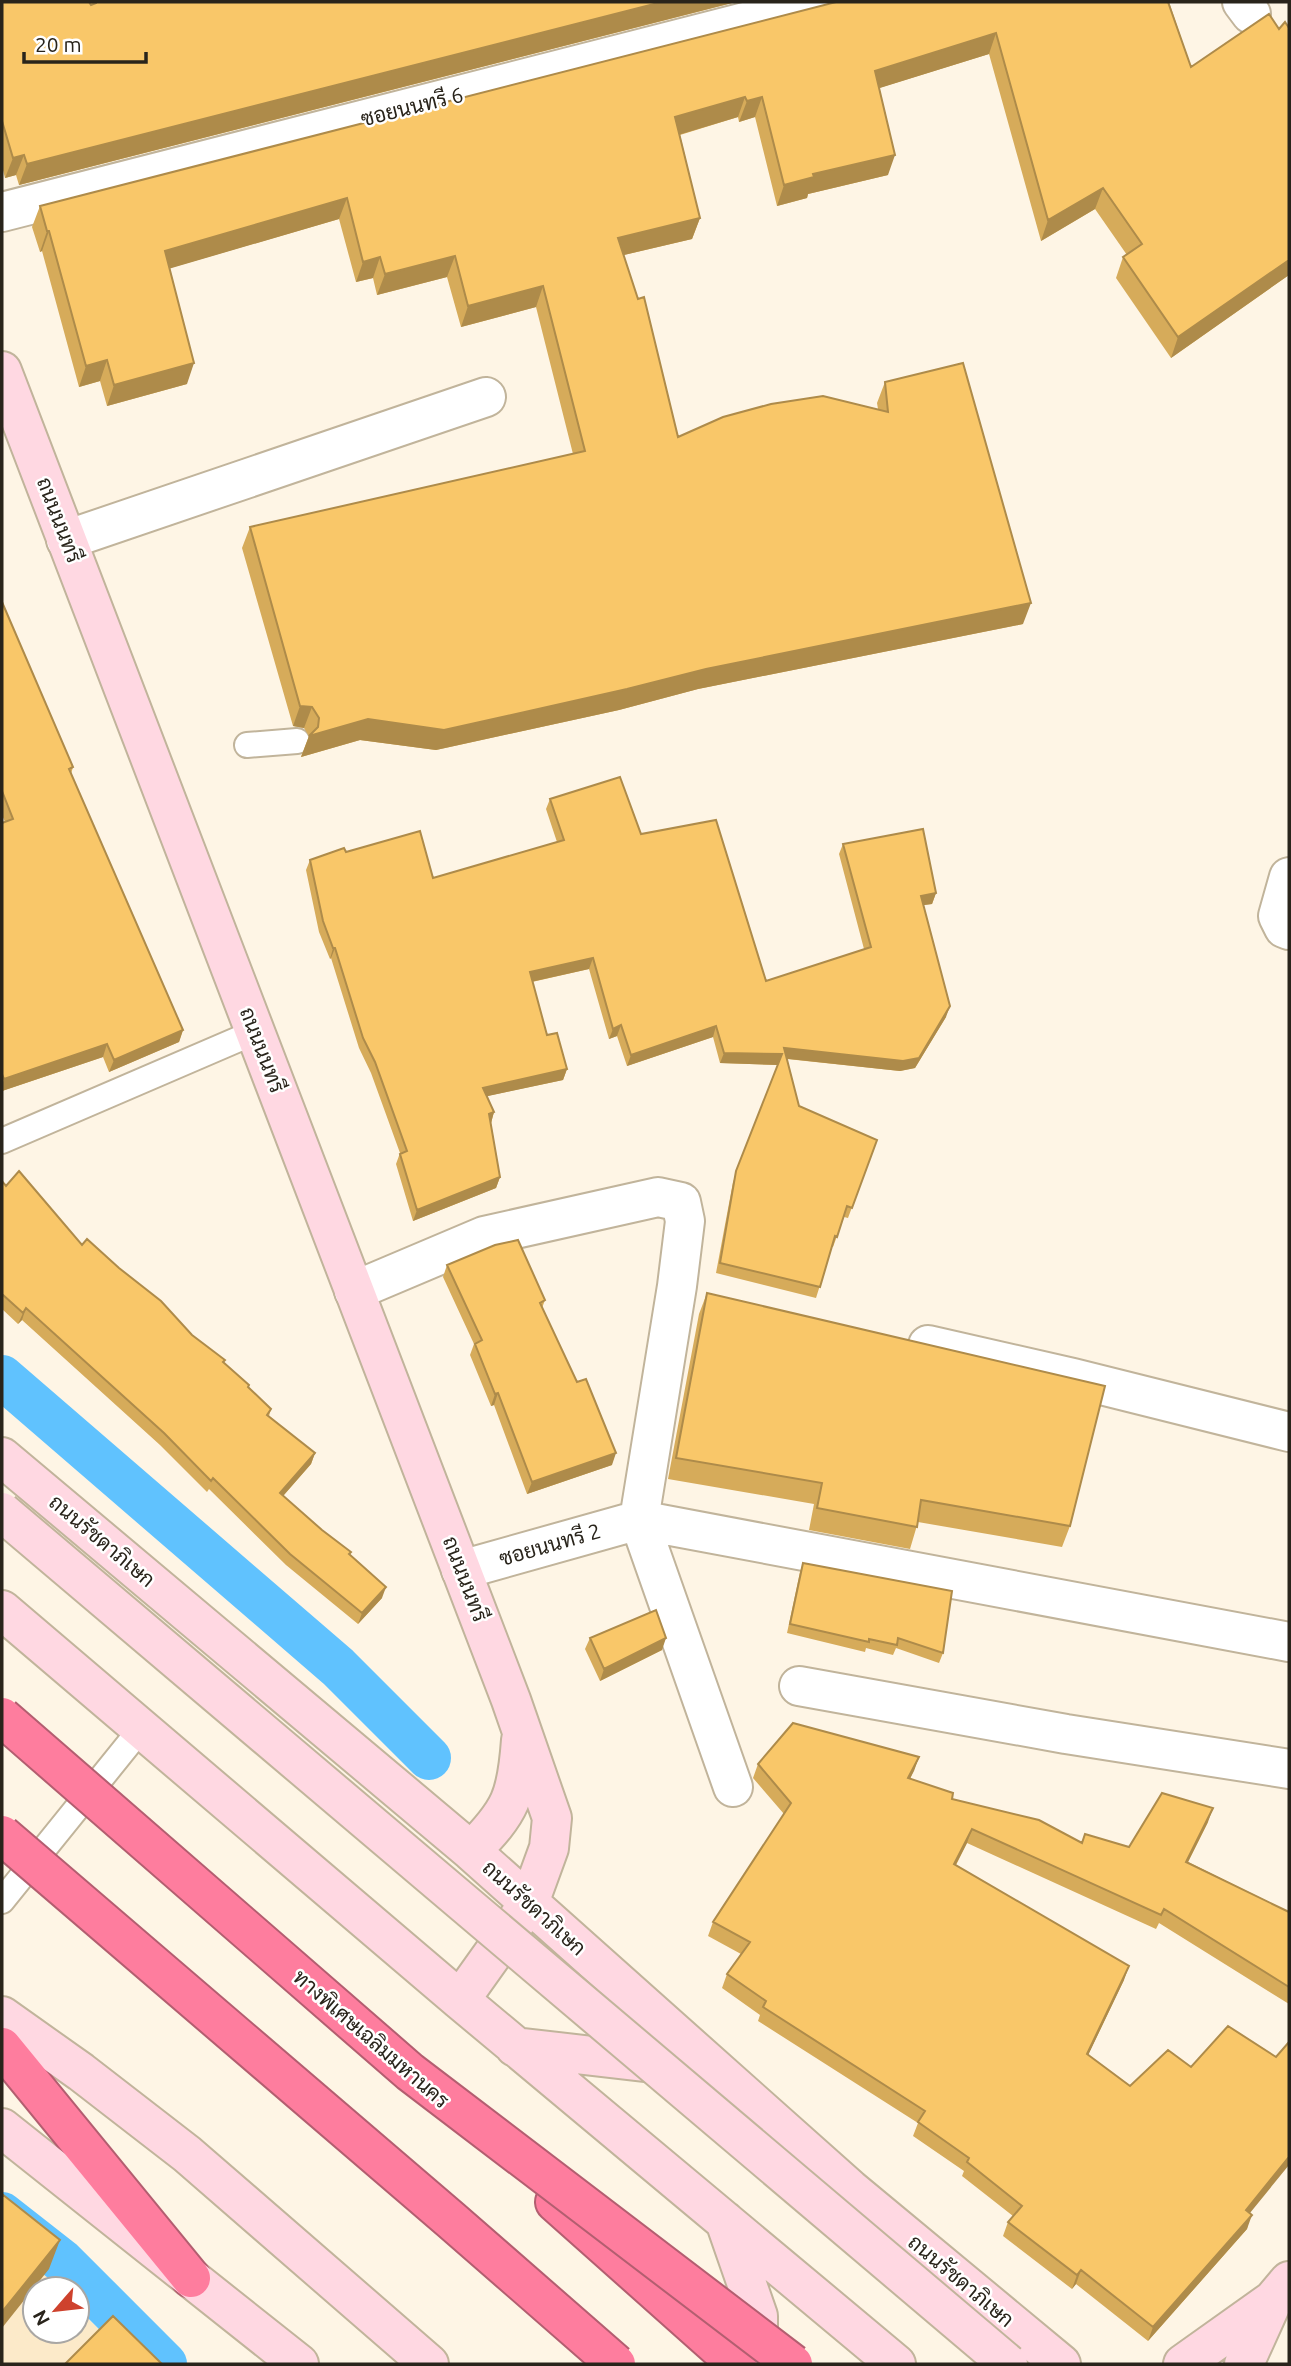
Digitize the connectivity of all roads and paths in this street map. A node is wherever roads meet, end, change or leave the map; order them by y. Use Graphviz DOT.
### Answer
graph roads {
  1 [pos="822,2"];
  2 [pos="2,212"];
  3 [pos="2,371"];
  4 [pos="486,397"];
  5 [pos="66,540"];
  6 [pos="297,741"];
  7 [pos="247,745"];
  8 [pos="1289,877"];
  9 [pos="1287,929"];
  10 [pos="255,1032"];
  11 [pos="2,1141"];
  12 [pos="354,1292"];
  13 [pos="895,1338"];
  14 [pos="1289,1432"];
  15 [pos="2,1457"];
  16 [pos="2,1512"];
  17 [pos="639,1520"];
  18 [pos="461,1570"];
  19 [pos="2,1610"];
  20 [pos="1289,1642"];
  21 [pos="799,1686"];
  22 [pos="2,1717"];
  23 [pos="522,1729"];
  24 [pos="140,1730"];
  25 [pos="1289,1769"];
  26 [pos="733,1787"];
  27 [pos="2,1835"];
  28 [pos="471,1851"];
  29 [pos="2,1901"];
  30 [pos="529,1903"];
  31 [pos="460,2000"];
  32 [pos="2,2015"];
  33 [pos="2,2047"];
  34 [pos="515,2047"];
  35 [pos="717,2071"];
  36 [pos="410,2072"];
  37 [pos="2,2128"];
  38 [pos="725,2221"];
  39 [pos="191,2278"];
  40 [pos="1281,2290"];
  41 [pos="1182,2363"];
  42 [pos="299,2364"];
  43 [pos="429,2364"];
  44 [pos="616,2364"];
  45 [pos="737,2364"];
  46 [pos="758,2364"];
  47 [pos="793,2364"];
  48 [pos="897,2364"];
  49 [pos="1008,2364"];
  50 [pos="1061,2364"];
  51 [pos="1244,2364"];
  1 -- 2 [label="street, ซอยนนทรี 6"];
  3 -- 5 [label="main road, ถนนนนทรี"];
  4 -- 5 [label="street"];
  5 -- 10 [label="main road, ถนนนนทรี"];
  6 -- 7 [label="lane"];
  8 -- 9 [label="street"];
  10 -- 11 [label="lane"];
  10 -- 12 [label="main road, ถนนนนทรี"];
  12 -- 17 [label="street"];
  12 -- 18 [label="main road, ถนนนนทรี"];
  13 -- 14 [label="street"];
  15 -- 28 [label="main road, ถนนรัชดาภิเษก"];
  16 -- 49 [label="main road, ถนนรัชดาภิเษก, bridge"];
  17 -- 18 [label="street, ซอยนนทรี 2"];
  17 -- 20 [label="street"];
  17 -- 26 [label="street"];
  18 -- 23 [label="main road, ถนนนนทรี"];
  19 -- 24 [label="main road"];
  21 -- 25 [label="street"];
  22 -- 36 [label="highway, ทางพิเศษเฉลิมมหานคร, bridge"];
  23 -- 28 [label="main road, ถนนนนทรี"];
  23 -- 30 [label="main road, ถนนนนทรี"];
  24 -- 29 [label="lane"];
  24 -- 31 [label="main road"];
  27 -- 44 [label="highway, bridge"];
  28 -- 30 [label="main road, ถนนรัชดาภิเษก"];
  30 -- 31 [label="main road, ถนนนนทรี"];
  30 -- 35 [label="main road, ถนนรัชดาภิเษก"];
  31 -- 34 [label="main road"];
  32 -- 43 [label="main road"];
  33 -- 39 [label="highway"];
  34 -- 35 [label="main road"];
  34 -- 38 [label="main road"];
  35 -- 50 [label="main road, ถนนรัชดาภิเษก"];
  36 -- 45 [label="highway, ทางพิเศษเฉลิมมหานคร, bridge"];
  36 -- 47 [label="highway, bridge"];
  37 -- 39 [label="main road"];
  38 -- 46 [label="main road"];
  38 -- 48 [label="main road"];
  39 -- 42 [label="main road"];
  40 -- 41 [label="main road"];
  40 -- 51 [label="main road"];
}
